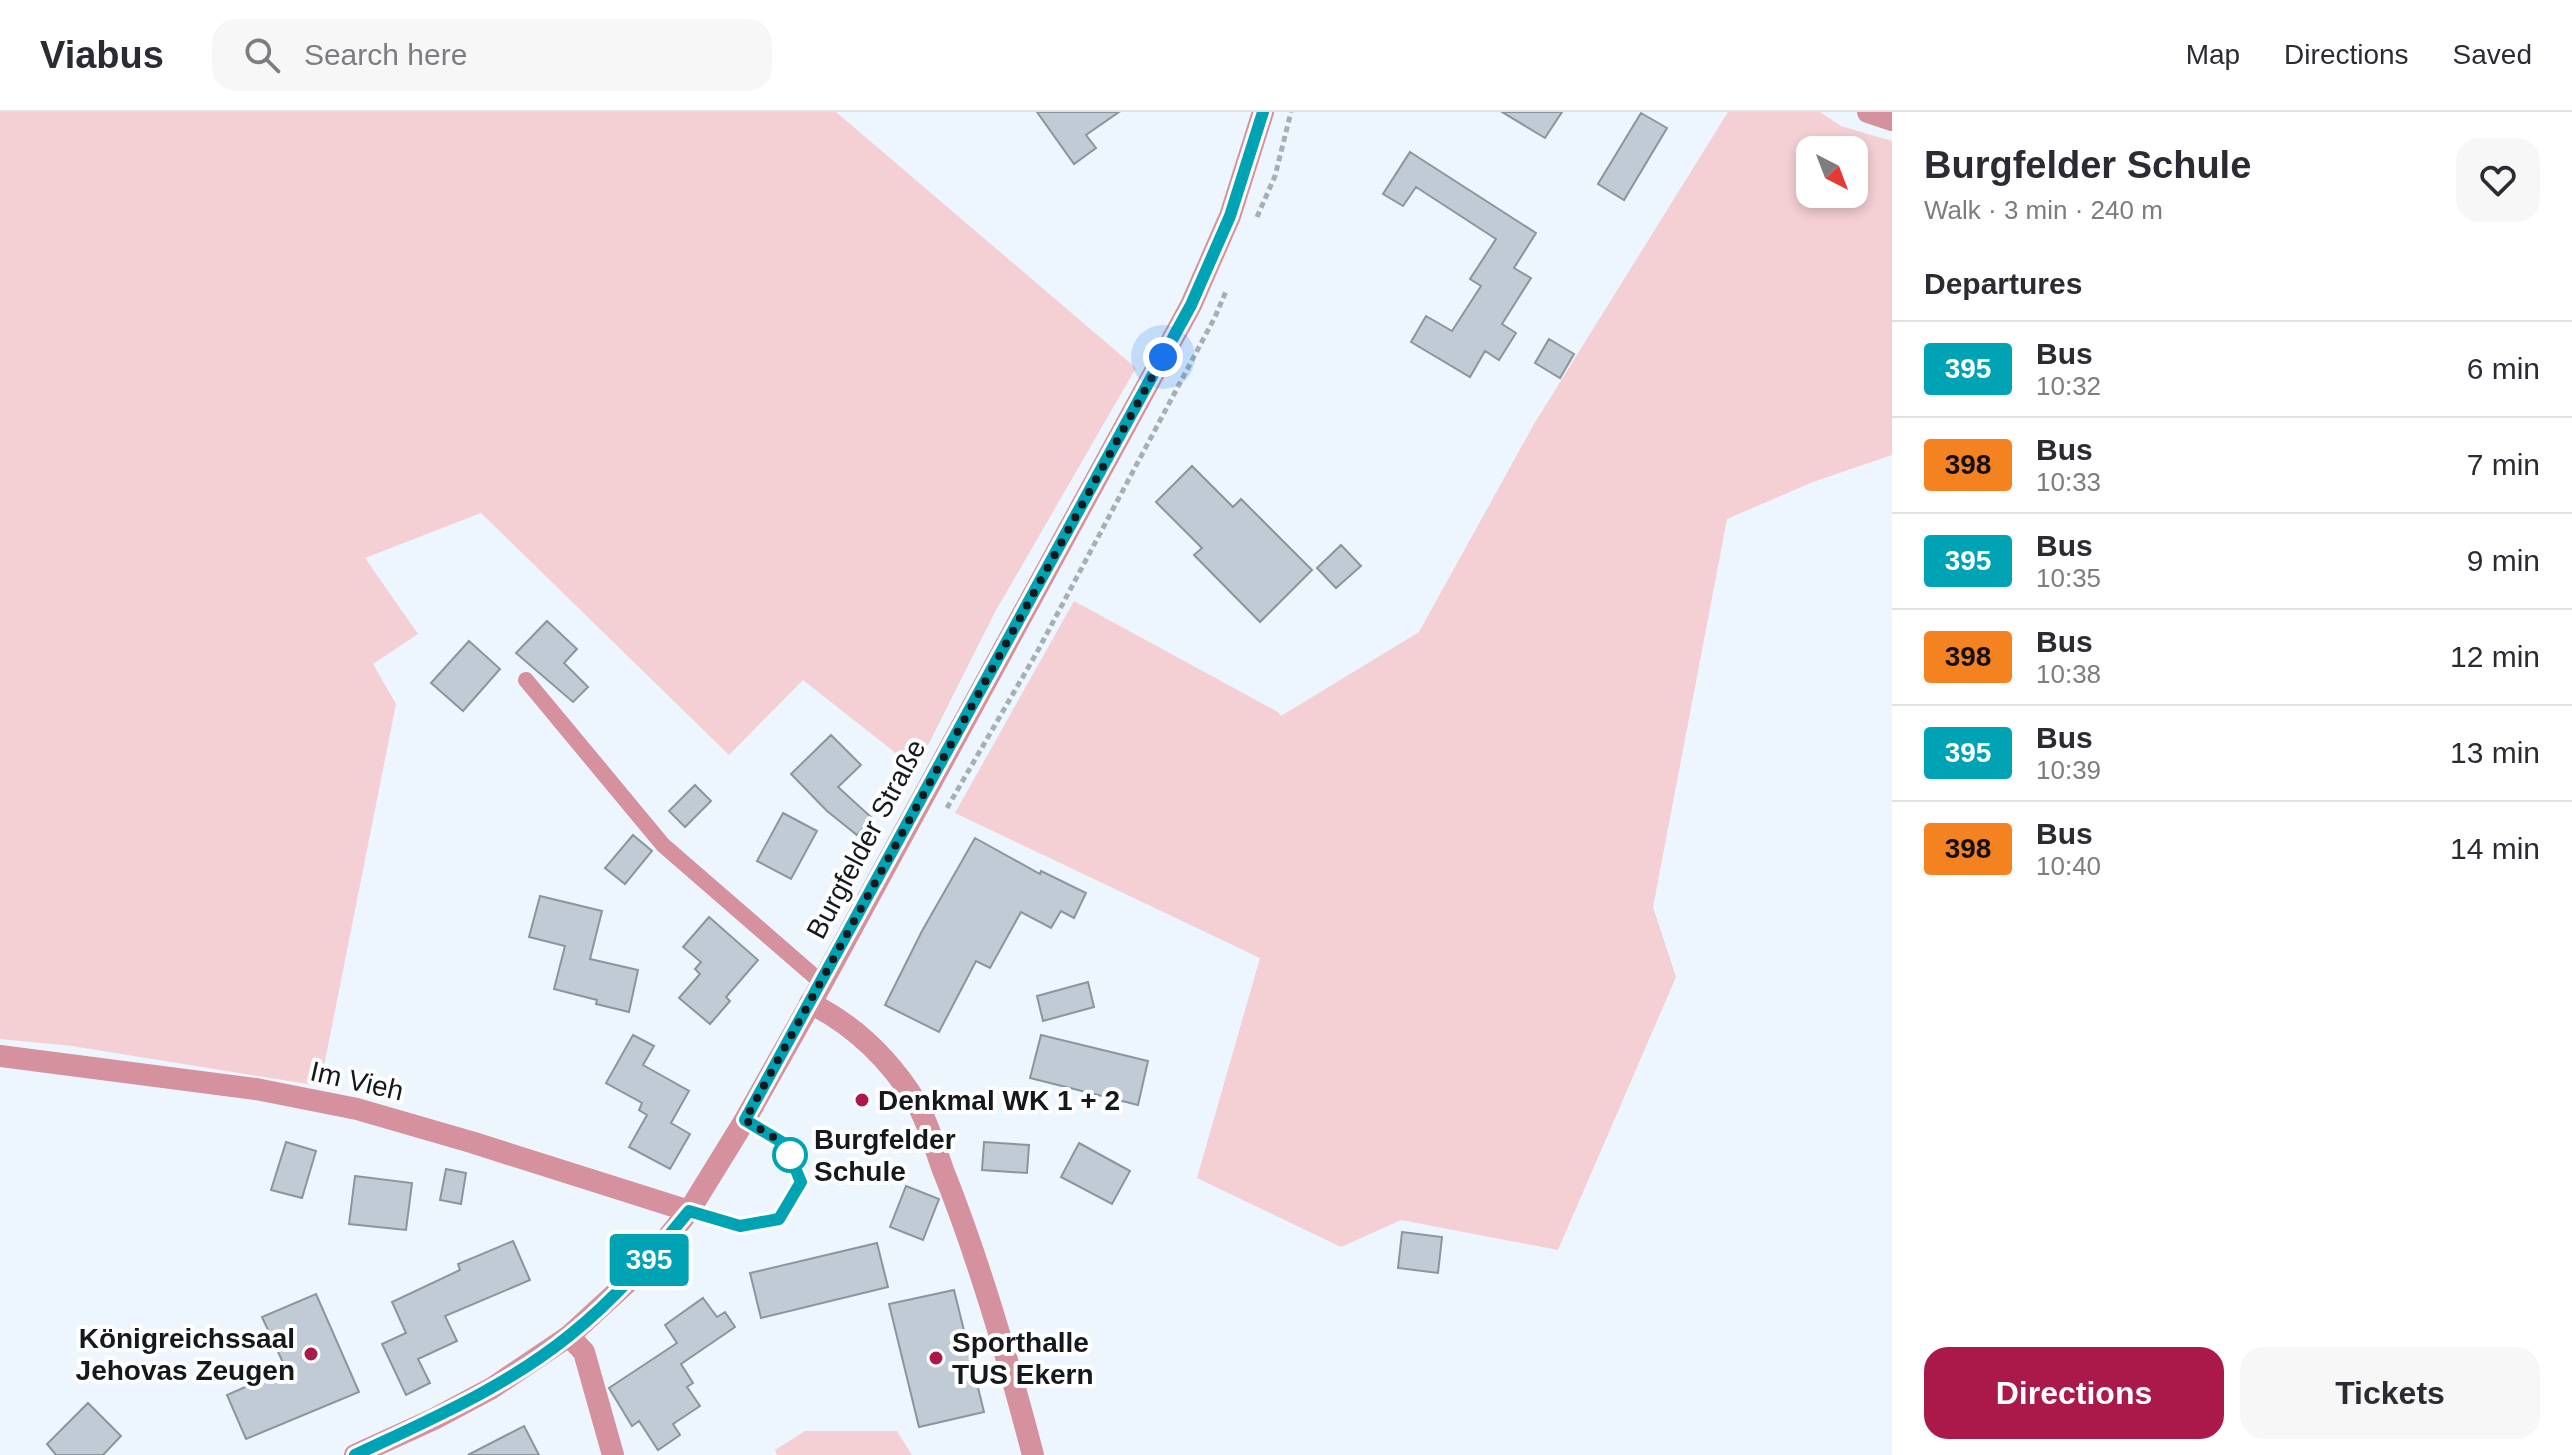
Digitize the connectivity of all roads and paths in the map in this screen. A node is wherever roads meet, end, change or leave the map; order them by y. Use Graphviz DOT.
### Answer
graph roads {
  1 [pos="1263,112"];
  2 [pos="1868,112"];
  3 [pos="1892,120"];
  4 [pos="526,680"];
  5 [pos="822,983"];
  6 [pos="810,1003"];
  7 [pos="0,1056"];
  8 [pos="745,1120"];
  9 [pos="689,1211"];
  10 [pos="569,1336"];
  11 [pos="355,1455"];
  12 [pos="613,1455"];
  13 [pos="1033,1455"];
  1 -- 5 [label="street, Burgfelder Straße"];
  2 -- 3 [label="street"];
  4 -- 5 [label="lane"];
  5 -- 6 [label="street, Burgfelder Straße"];
  6 -- 8 [label="street, Burgfelder Straße"];
  6 -- 13 [label="street"];
  7 -- 9 [label="street, Im Vieh"];
  8 -- 9 [label="street, Burgfelder Straße"];
  8 -- 9 [label="lane"];
  9 -- 10 [label="street, Burgfelder Straße"];
  10 -- 11 [label="street, Burgfelder Straße"];
  10 -- 12 [label="street"];
}
